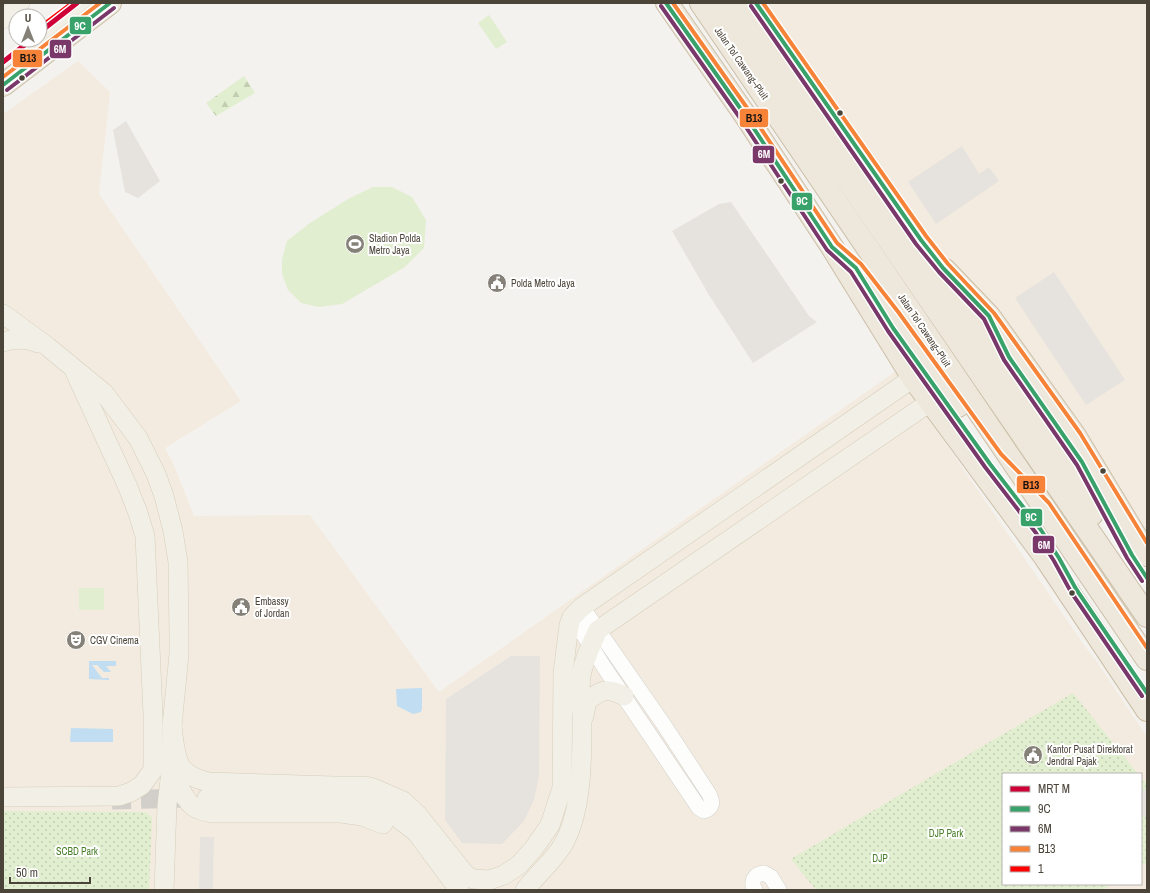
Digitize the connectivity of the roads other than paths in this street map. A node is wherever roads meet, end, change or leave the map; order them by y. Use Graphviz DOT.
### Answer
graph roads {
  1 [pos="20,3"];
  2 [pos="90,3"];
  3 [pos="95,3"];
  4 [pos="110,3"];
  5 [pos="667,3"];
  6 [pos="701,3"];
  7 [pos="726,3"];
  8 [pos="751,3"];
  9 [pos="756,3"];
  10 [pos="3,19"];
  11 [pos="82,24"];
  12 [pos="3,72"];
  13 [pos="3,85"];
  14 [pos="832,247"];
  15 [pos="3,314"];
  16 [pos="3,342"];
  17 [pos="48,347"];
  18 [pos="73,367"];
  19 [pos="913,378"];
  20 [pos="930,402"];
  21 [pos="843,426"];
  22 [pos="860,450"];
  23 [pos="1044,507"];
  24 [pos="1147,555"];
  25 [pos="577,612"];
  26 [pos="1147,612"];
  27 [pos="1147,616"];
  28 [pos="594,638"];
  29 [pos="1147,659"];
  30 [pos="624,696"];
  31 [pos="1147,710"];
  32 [pos="153,714"];
  33 [pos="582,724"];
  34 [pos="172,726"];
  35 [pos="171,771"];
  36 [pos="3,798"];
  37 [pos="207,798"];
  38 [pos="358,800"];
  39 [pos="167,805"];
  40 [pos="428,828"];
  41 [pos="427,847"];
  42 [pos="440,866"];
  43 [pos="525,887"];
  44 [pos="164,890"];
  45 [pos="447,890"];
  46 [pos="459,890"];
  47 [pos="755,890"];
  48 [pos="779,890"];
  1 -- 10 [label="main road"];
  2 -- 12 [label="main road"];
  3 -- 11 [label="main road"];
  4 -- 11 [label="highway"];
  5 -- 14 [label="highway"];
  6 -- 23 [label="highway, Jalan Tol Cawang–Pluit"];
  7 -- 27 [label="highway, Jalan Tol Cawang–Pluit"];
  8 -- 26 [label="highway"];
  9 -- 24 [label="highway"];
  11 -- 13 [label="highway"];
  14 -- 19 [label="highway"];
  14 -- 23 [label="highway"];
  15 -- 17 [label="main road"];
  16 -- 17 [label="main road"];
  17 -- 18 [label="main road"];
  18 -- 32 [label="main road"];
  18 -- 34 [label="main road"];
  19 -- 20 [label="highway"];
  19 -- 21 [label="main road"];
  20 -- 22 [label="main road"];
  20 -- 31 [label="highway"];
  21 -- 22 [label="main road"];
  21 -- 25 [label="main road"];
  22 -- 28 [label="main road"];
  23 -- 29 [label="highway, Jalan Tol Cawang–Pluit"];
  25 -- 28 [label="street"];
  25 -- 40 [label="main road"];
  28 -- 30 [label="street"];
  28 -- 30 [label="street"];
  28 -- 33 [label="main road"];
  30 -- 33 [label="main road"];
  32 -- 36 [label="main road"];
  32 -- 39 [label="main road"];
  33 -- 43 [label="main road"];
  34 -- 35 [label="main road"];
  34 -- 40 [label="main road"];
  35 -- 39 [label="main road"];
  35 -- 41 [label="main road"];
  37 -- 38 [label="main road"];
  38 -- 40 [label="main road"];
  38 -- 41 [label="main road"];
  39 -- 44 [label="main road"];
  41 -- 42 [label="main road"];
  42 -- 45 [label="main road"];
  42 -- 46 [label="main road"];
  47 -- 48 [label="street"];
}
